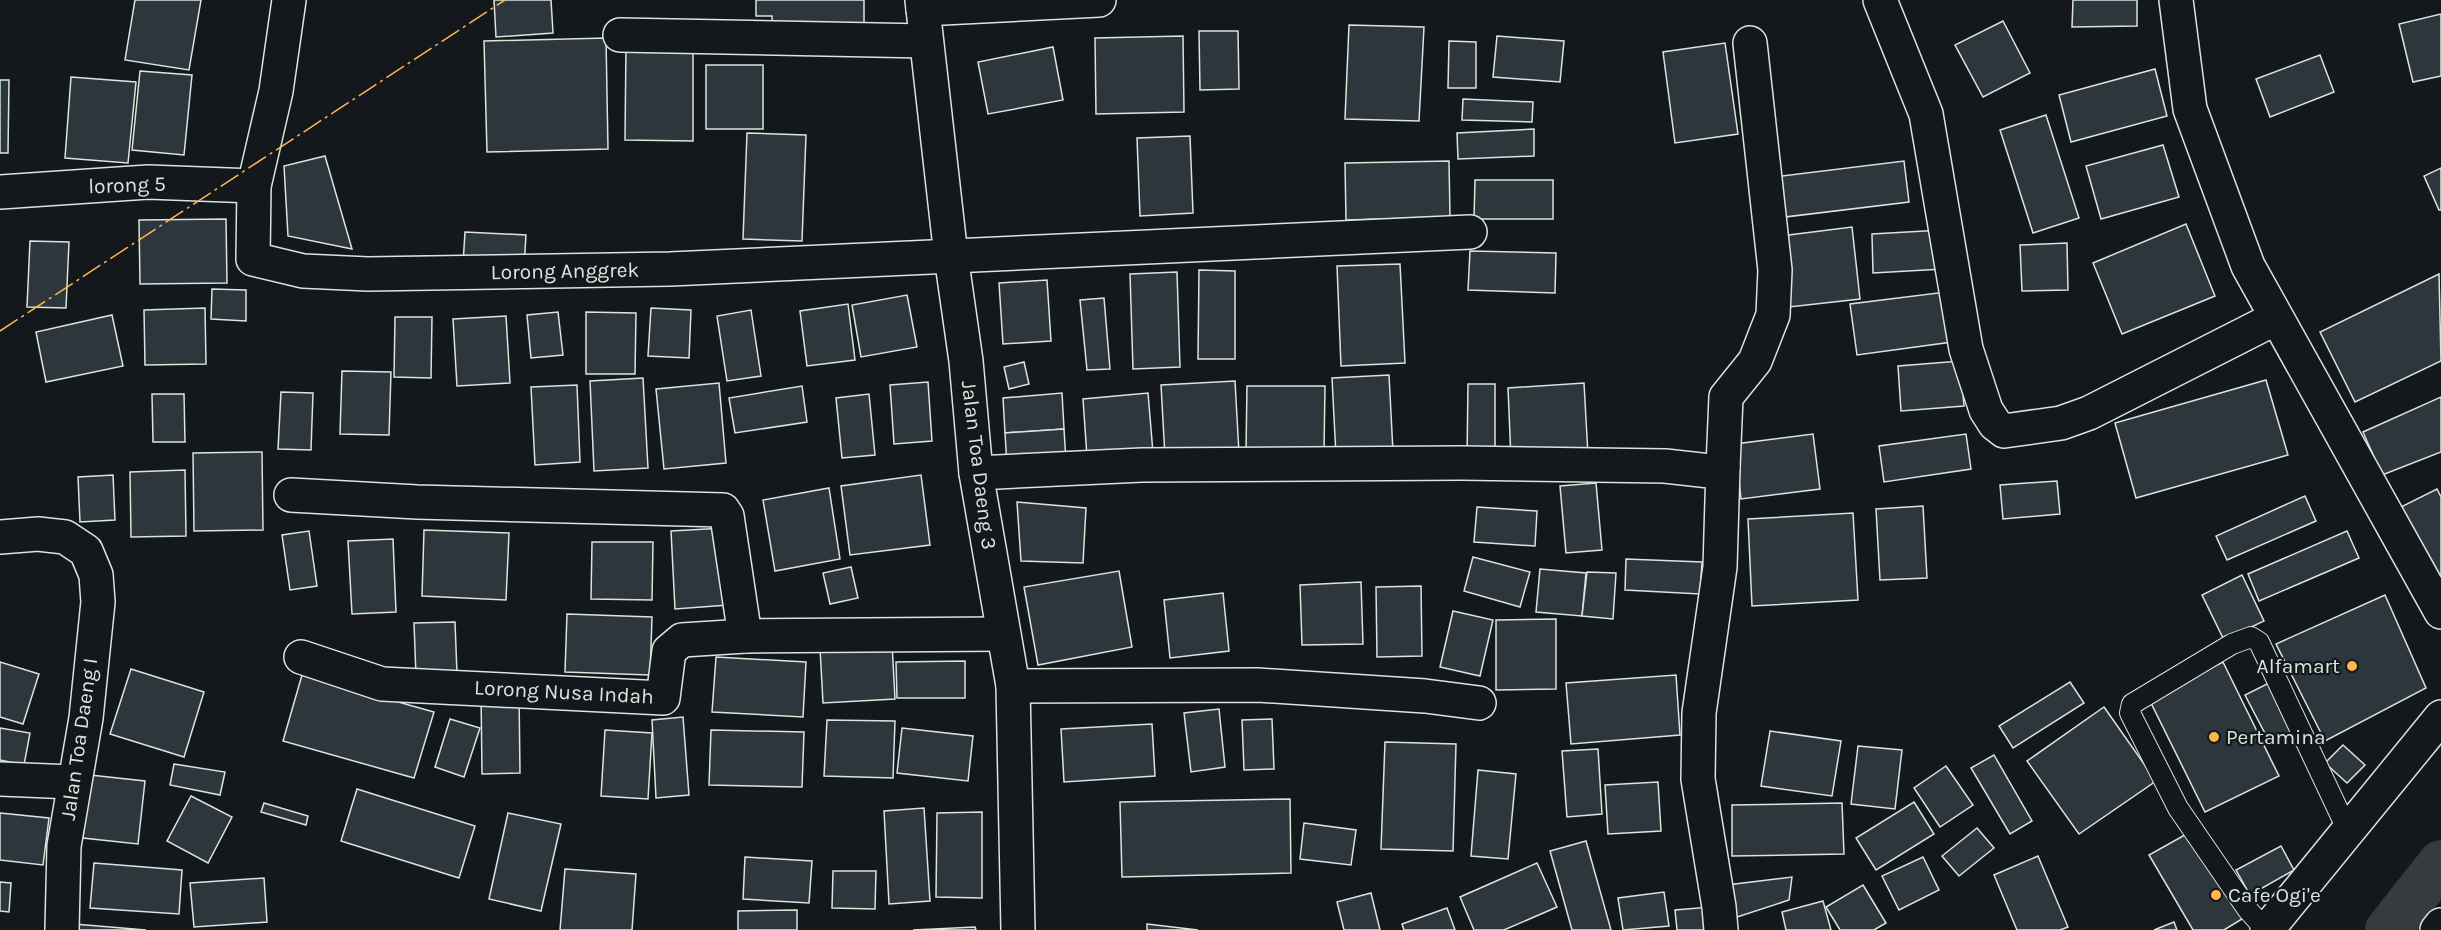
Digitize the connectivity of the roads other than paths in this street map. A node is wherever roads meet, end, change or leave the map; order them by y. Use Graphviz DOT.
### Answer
graph roads {
  1 [pos="289,0"];
  2 [pos="1099,0"];
  3 [pos="1880,0"];
  4 [pos="2176,0"];
  5 [pos="924,17"];
  6 [pos="620,35"];
  7 [pos="1750,43"];
  8 [pos="254,186"];
  9 [pos="0,192"];
  10 [pos="1470,232"];
  11 [pos="951,256"];
  12 [pos="2276,318"];
  13 [pos="1723,467"];
  14 [pos="976,473"];
  15 [pos="291,495"];
  16 [pos="0,537"];
  17 [pos="2441,612"];
  18 [pos="1002,634"];
  19 [pos="745,636"];
  20 [pos="301,657"];
  21 [pos="1013,686"];
  22 [pos="1479,703"];
  23 [pos="2441,717"];
  24 [pos="0,778"];
  25 [pos="73,782"];
  26 [pos="2348,831"];
  27 [pos="2441,925"];
  28 [pos="62,930"];
  29 [pos="1018,930"];
  30 [pos="1721,930"];
  31 [pos="2266,930"];
  32 [pos="2437,930"];
  1 -- 8 [label="street"];
  2 -- 5 [label="street"];
  3 -- 12 [label="street"];
  4 -- 12 [label="street"];
  5 -- 6 [label="street"];
  5 -- 11 [label="street, Jalan Toa Daeng 3"];
  7 -- 13 [label="street"];
  8 -- 9 [label="street, lorong 5"];
  8 -- 11 [label="street, Lorong Anggrek"];
  10 -- 11 [label="street"];
  11 -- 14 [label="street, Jalan Toa Daeng 3"];
  12 -- 17 [label="street"];
  13 -- 14 [label="street"];
  13 -- 30 [label="street"];
  14 -- 18 [label="street, Jalan Toa Daeng 3"];
  15 -- 19 [label="street"];
  16 -- 25 [label="street, Jalan Toa Daeng I"];
  18 -- 19 [label="street, Lorong Nusa Indah"];
  18 -- 21 [label="street, Jalan Toa Daeng 3"];
  19 -- 20 [label="street, Lorong Nusa Indah"];
  21 -- 22 [label="street"];
  21 -- 29 [label="street, Jalan Toa Daeng 3"];
  23 -- 26 [label="street"];
  24 -- 25 [label="street"];
  25 -- 28 [label="street, Jalan Toa Daeng I"];
  26 -- 31 [label="street"];
  26 -- 31 [label="lane"];
  27 -- 32 [label="street"];
}
